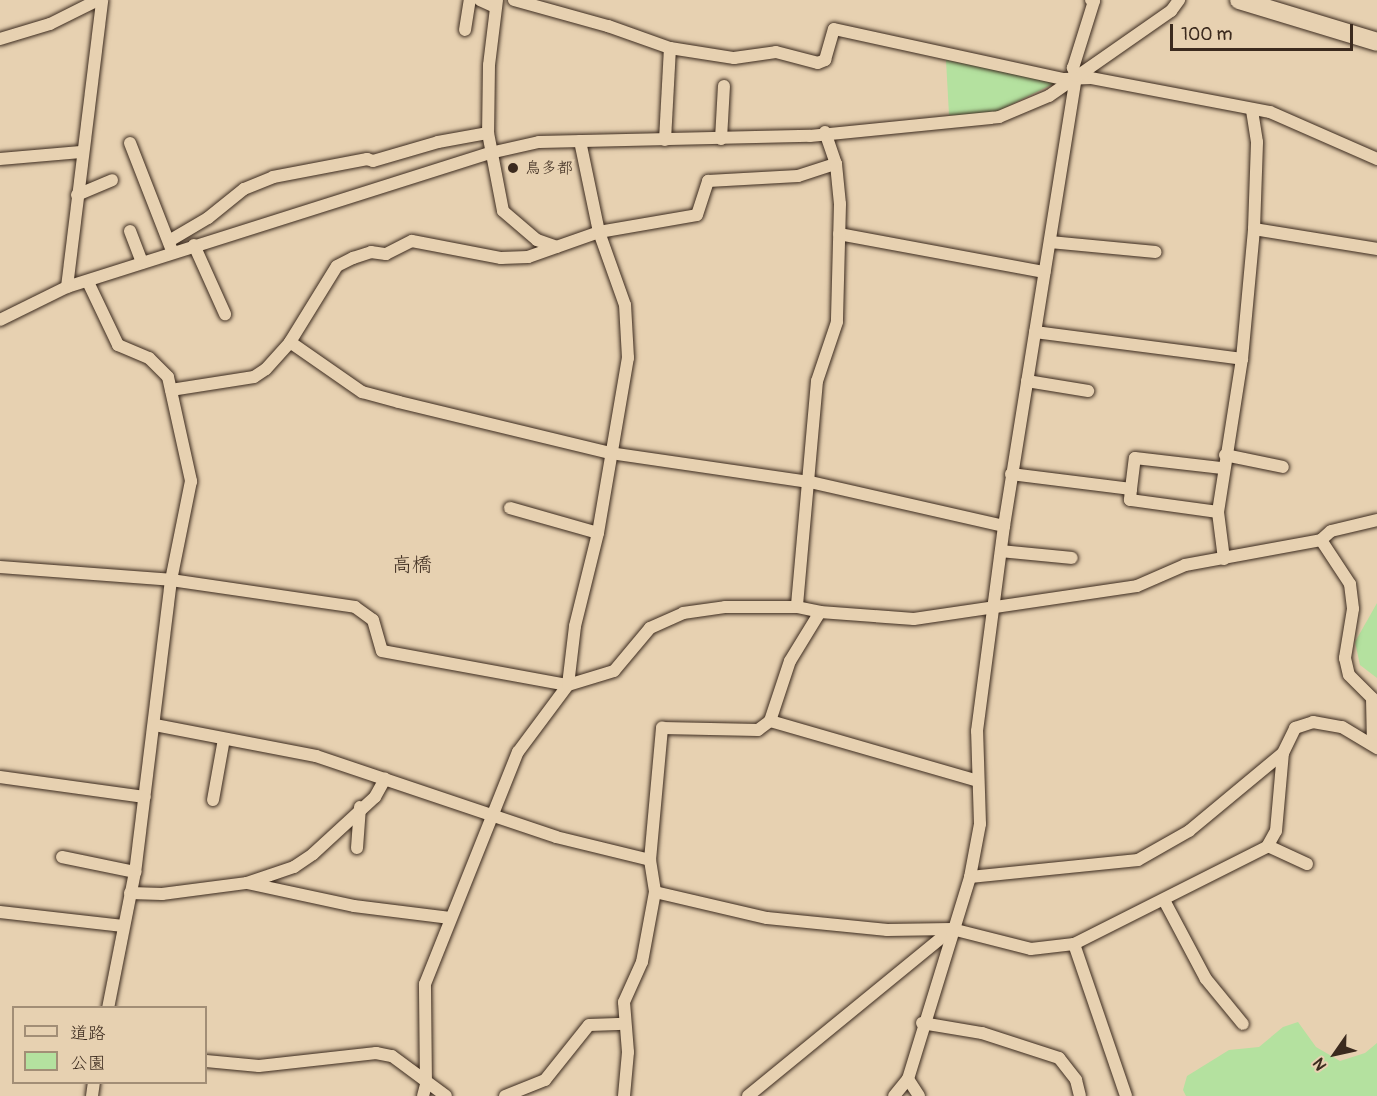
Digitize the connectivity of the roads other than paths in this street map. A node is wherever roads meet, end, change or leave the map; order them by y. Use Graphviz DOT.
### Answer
graph roads {
  1 [pos="100,0"];
  2 [pos="470,0"];
  3 [pos="480,0"];
  4 [pos="514,0"];
  5 [pos="1090,0"];
  6 [pos="1179,0"];
  7 [pos="1239,0"];
  8 [pos="496,3"];
  9 [pos="465,30"];
  10 [pos="0,39"];
  11 [pos="1377,42"];
  12 [pos="670,48"];
  13 [pos="1076,76"];
  14 [pos="724,86"];
  15 [pos="1252,110"];
  16 [pos="825,132"];
  17 [pos="488,133"];
  18 [pos="721,140"];
  19 [pos="580,141"];
  20 [pos="664,141"];
  21 [pos="130,143"];
  22 [pos="81,152"];
  23 [pos="490,153"];
  24 [pos="0,159"];
  25 [pos="1377,159"];
  26 [pos="836,165"];
  27 [pos="112,180"];
  28 [pos="77,195"];
  29 [pos="213,215"];
  30 [pos="1254,229"];
  31 [pos="130,231"];
  32 [pos="599,232"];
  33 [pos="230,234"];
  34 [pos="838,234"];
  35 [pos="1050,242"];
  36 [pos="194,245"];
  37 [pos="171,247"];
  38 [pos="557,247"];
  39 [pos="1377,249"];
  40 [pos="1156,252"];
  41 [pos="142,263"];
  42 [pos="1044,272"];
  43 [pos="88,282"];
  44 [pos="67,287"];
  45 [pos="225,314"];
  46 [pos="0,320"];
  47 [pos="1035,332"];
  48 [pos="290,342"];
  49 [pos="1242,359"];
  50 [pos="1027,381"];
  51 [pos="171,390"];
  52 [pos="1088,391"];
  53 [pos="610,453"];
  54 [pos="1225,454"];
  55 [pos="1283,467"];
  56 [pos="1222,468"];
  57 [pos="1011,474"];
  58 [pos="810,482"];
  59 [pos="1131,489"];
  60 [pos="510,508"];
  61 [pos="1218,512"];
  62 [pos="1377,520"];
  63 [pos="1004,526"];
  64 [pos="598,533"];
  65 [pos="1321,540"];
  66 [pos="1001,551"];
  67 [pos="1072,558"];
  68 [pos="1224,559"];
  69 [pos="0,567"];
  70 [pos="171,580"];
  71 [pos="995,606"];
  72 [pos="796,607"];
  73 [pos="819,612"];
  74 [pos="568,685"];
  75 [pos="770,721"];
  76 [pos="155,725"];
  77 [pos="224,739"];
  78 [pos="1375,746"];
  79 [pos="1283,753"];
  80 [pos="0,777"];
  81 [pos="386,779"];
  82 [pos="978,781"];
  83 [pos="145,798"];
  84 [pos="213,800"];
  85 [pos="360,807"];
  86 [pos="495,814"];
  87 [pos="1268,846"];
  88 [pos="357,848"];
  89 [pos="62,857"];
  90 [pos="650,860"];
  91 [pos="1307,864"];
  92 [pos="135,872"];
  93 [pos="970,877"];
  94 [pos="248,883"];
  95 [pos="656,892"];
  96 [pos="130,893"];
  97 [pos="1165,902"];
  98 [pos="0,912"];
  99 [pos="450,918"];
  100 [pos="123,926"];
  101 [pos="952,929"];
  102 [pos="1074,944"];
  103 [pos="108,1006"];
  104 [pos="922,1023"];
  105 [pos="625,1024"];
  106 [pos="1243,1024"];
  107 [pos="207,1061"];
  108 [pos="908,1079"];
  109 [pos="424,1090"];
  110 [pos="446,1096"];
  111 [pos="505,1096"];
  112 [pos="624,1096"];
  113 [pos="748,1096"];
  114 [pos="894,1096"];
  115 [pos="919,1096"];
  116 [pos="1080,1096"];
  117 [pos="1126,1096"];
  1 -- 10 [label="street"];
  1 -- 22 [label="street"];
  2 -- 9 [label="street"];
  3 -- 8 [label="street"];
  4 -- 12 [label="street"];
  5 -- 13 [label="street"];
  6 -- 13 [label="street"];
  7 -- 11 [label="highway"];
  8 -- 17 [label="street"];
  12 -- 13 [label="street"];
  12 -- 20 [label="street"];
  13 -- 15 [label="street"];
  13 -- 16 [label="street"];
  13 -- 35 [label="street"];
  14 -- 18 [label="street"];
  15 -- 25 [label="street"];
  15 -- 30 [label="street"];
  16 -- 18 [label="street"];
  16 -- 26 [label="street"];
  17 -- 23 [label="street"];
  17 -- 29 [label="street"];
  18 -- 20 [label="street"];
  19 -- 20 [label="street"];
  19 -- 23 [label="street"];
  19 -- 32 [label="street"];
  21 -- 37 [label="street"];
  22 -- 24 [label="street"];
  22 -- 28 [label="street"];
  23 -- 33 [label="street"];
  23 -- 38 [label="street"];
  26 -- 32 [label="street"];
  26 -- 34 [label="street"];
  27 -- 28 [label="street"];
  28 -- 44 [label="street"];
  29 -- 33 [label="street"];
  29 -- 37 [label="street"];
  30 -- 39 [label="street"];
  30 -- 49 [label="street"];
  31 -- 41 [label="street"];
  32 -- 38 [label="street"];
  32 -- 53 [label="street"];
  33 -- 36 [label="street"];
  34 -- 42 [label="street"];
  34 -- 58 [label="street"];
  35 -- 40 [label="street"];
  35 -- 42 [label="street"];
  36 -- 37 [label="street"];
  36 -- 45 [label="street"];
  37 -- 41 [label="street"];
  38 -- 48 [label="street"];
  41 -- 43 [label="street"];
  42 -- 47 [label="street"];
  43 -- 44 [label="street"];
  43 -- 51 [label="street"];
  44 -- 46 [label="street"];
  47 -- 49 [label="street"];
  47 -- 50 [label="street"];
  48 -- 51 [label="street"];
  48 -- 53 [label="street"];
  49 -- 54 [label="street"];
  50 -- 52 [label="street"];
  50 -- 57 [label="street"];
  51 -- 70 [label="street"];
  53 -- 58 [label="street"];
  53 -- 64 [label="street"];
  54 -- 55 [label="street"];
  54 -- 56 [label="street"];
  56 -- 59 [label="street"];
  56 -- 61 [label="street"];
  57 -- 59 [label="street"];
  57 -- 63 [label="street"];
  58 -- 63 [label="street"];
  58 -- 72 [label="street"];
  59 -- 61 [label="street"];
  60 -- 64 [label="street"];
  61 -- 68 [label="street"];
  62 -- 65 [label="street"];
  63 -- 66 [label="street"];
  64 -- 74 [label="street"];
  65 -- 68 [label="street"];
  65 -- 78 [label="street"];
  66 -- 67 [label="street"];
  66 -- 71 [label="street"];
  68 -- 71 [label="street"];
  69 -- 70 [label="street"];
  70 -- 74 [label="street"];
  70 -- 76 [label="street"];
  71 -- 73 [label="street"];
  71 -- 82 [label="street"];
  72 -- 73 [label="street"];
  72 -- 74 [label="street"];
  73 -- 75 [label="street"];
  74 -- 86 [label="street"];
  75 -- 82 [label="street"];
  75 -- 90 [label="street"];
  76 -- 77 [label="street"];
  76 -- 83 [label="street"];
  77 -- 81 [label="street"];
  77 -- 84 [label="street"];
  78 -- 79 [label="street"];
  79 -- 87 [label="street"];
  79 -- 93 [label="street"];
  80 -- 83 [label="street"];
  81 -- 85 [label="street"];
  81 -- 86 [label="street"];
  82 -- 93 [label="street"];
  83 -- 92 [label="street"];
  85 -- 88 [label="street"];
  85 -- 94 [label="street"];
  86 -- 90 [label="street"];
  86 -- 99 [label="street"];
  87 -- 91 [label="street"];
  87 -- 97 [label="street"];
  89 -- 92 [label="street"];
  90 -- 95 [label="street"];
  92 -- 96 [label="street"];
  93 -- 101 [label="street"];
  94 -- 96 [label="street"];
  94 -- 99 [label="street"];
  95 -- 101 [label="street"];
  95 -- 105 [label="street"];
  96 -- 100 [label="street"];
  97 -- 102 [label="street"];
  97 -- 106 [label="street"];
  98 -- 100 [label="street"];
  99 -- 109 [label="street"];
  100 -- 103 [label="street"];
  101 -- 102 [label="street"];
  101 -- 104 [label="street"];
  101 -- 113 [label="street"];
  102 -- 117 [label="street"];
  104 -- 108 [label="street"];
  104 -- 116 [label="street"];
  105 -- 111 [label="street"];
  105 -- 112 [label="street"];
  107 -- 109 [label="street"];
  108 -- 114 [label="street"];
  108 -- 115 [label="street"];
  109 -- 110 [label="street"];
}
